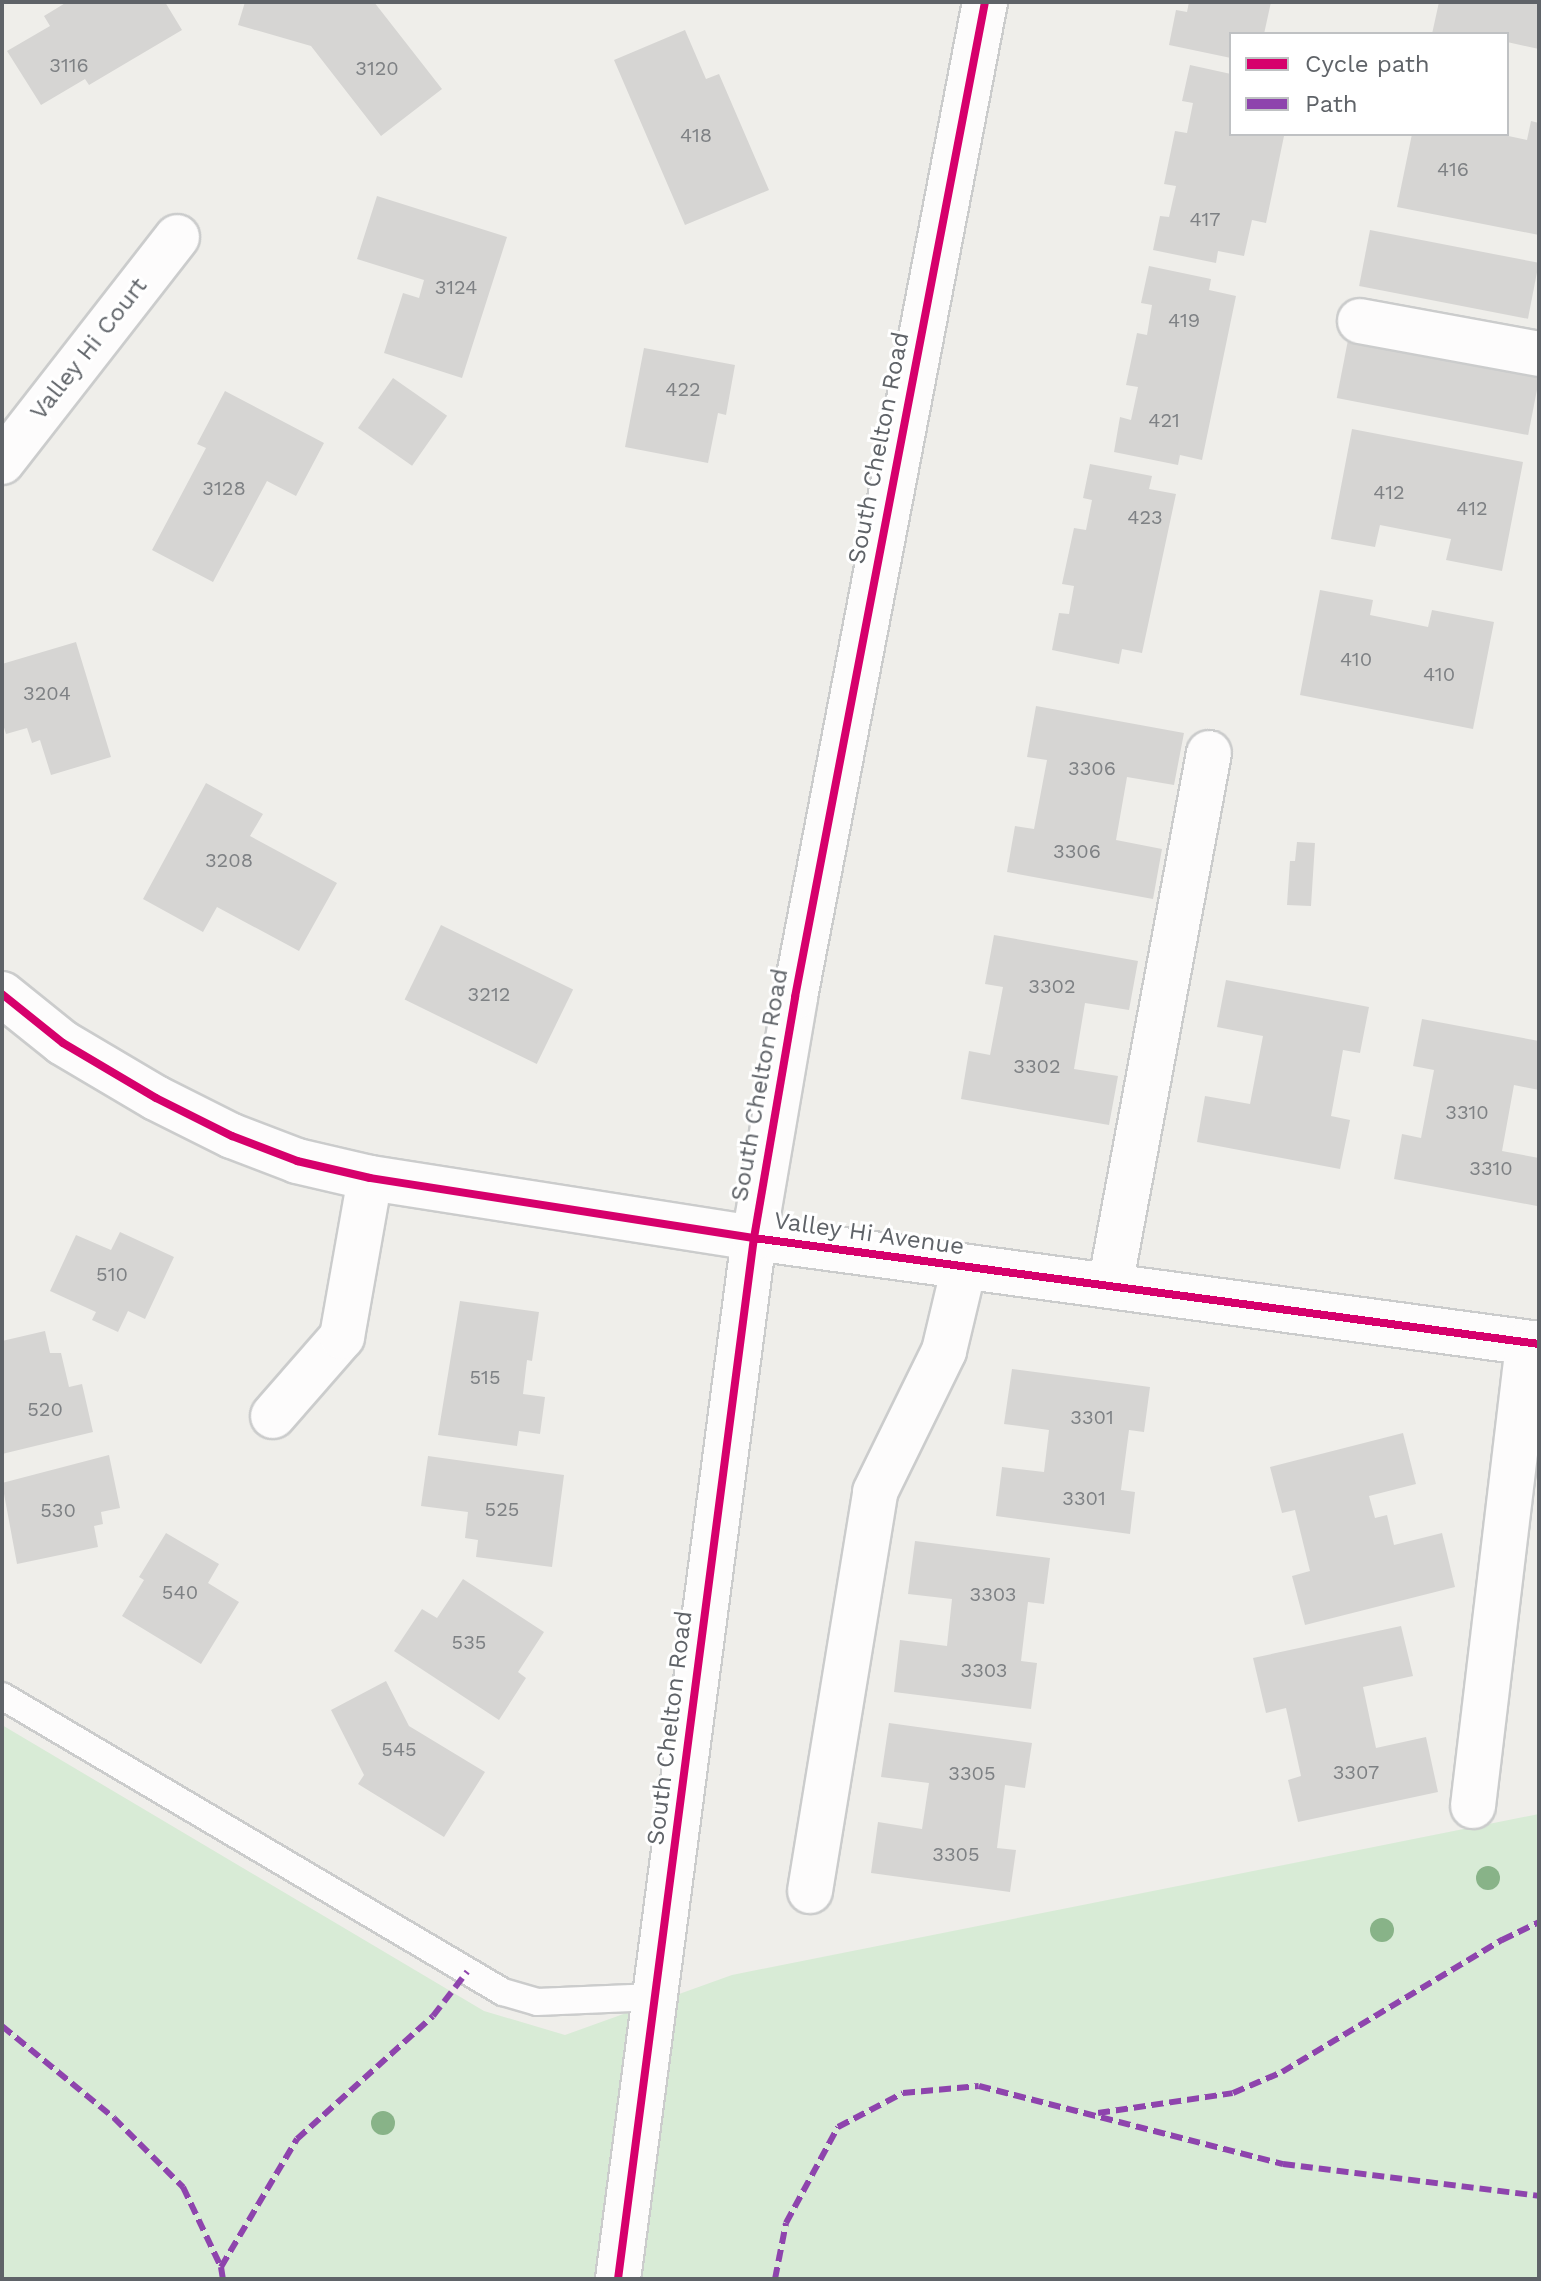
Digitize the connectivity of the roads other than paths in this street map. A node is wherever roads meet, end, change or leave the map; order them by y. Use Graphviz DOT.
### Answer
graph roads {
  1 [pos="985,2"];
  2 [pos="177,237"];
  3 [pos="1360,321"];
  4 [pos="1539,354"];
  5 [pos="2,462"];
  6 [pos="1209,753"];
  7 [pos="2,994"];
  8 [pos="370,1178"];
  9 [pos="754,1238"];
  10 [pos="964,1267"];
  11 [pos="1110,1286"];
  12 [pos="1533,1344"];
  13 [pos="273,1416"];
  14 [pos="2,1696"];
  15 [pos="1473,1806"];
  16 [pos="810,1891"];
  17 [pos="655,1997"];
  18 [pos="618,2279"];
  1 -- 9 [label="street, South Chelton Road"];
  2 -- 5 [label="street, Valley Hi Court"];
  3 -- 4 [label="street"];
  6 -- 11 [label="street"];
  7 -- 8 [label="street, Valley Hi Avenue"];
  8 -- 9 [label="street, Valley Hi Avenue"];
  8 -- 13 [label="street"];
  9 -- 10 [label="street, Valley Hi Avenue"];
  9 -- 17 [label="street, South Chelton Road"];
  10 -- 11 [label="street, Valley Hi Avenue"];
  10 -- 16 [label="street"];
  11 -- 12 [label="street, Valley Hi Avenue"];
  12 -- 15 [label="street"];
  14 -- 17 [label="lane"];
  17 -- 18 [label="street, South Chelton Road"];
}
